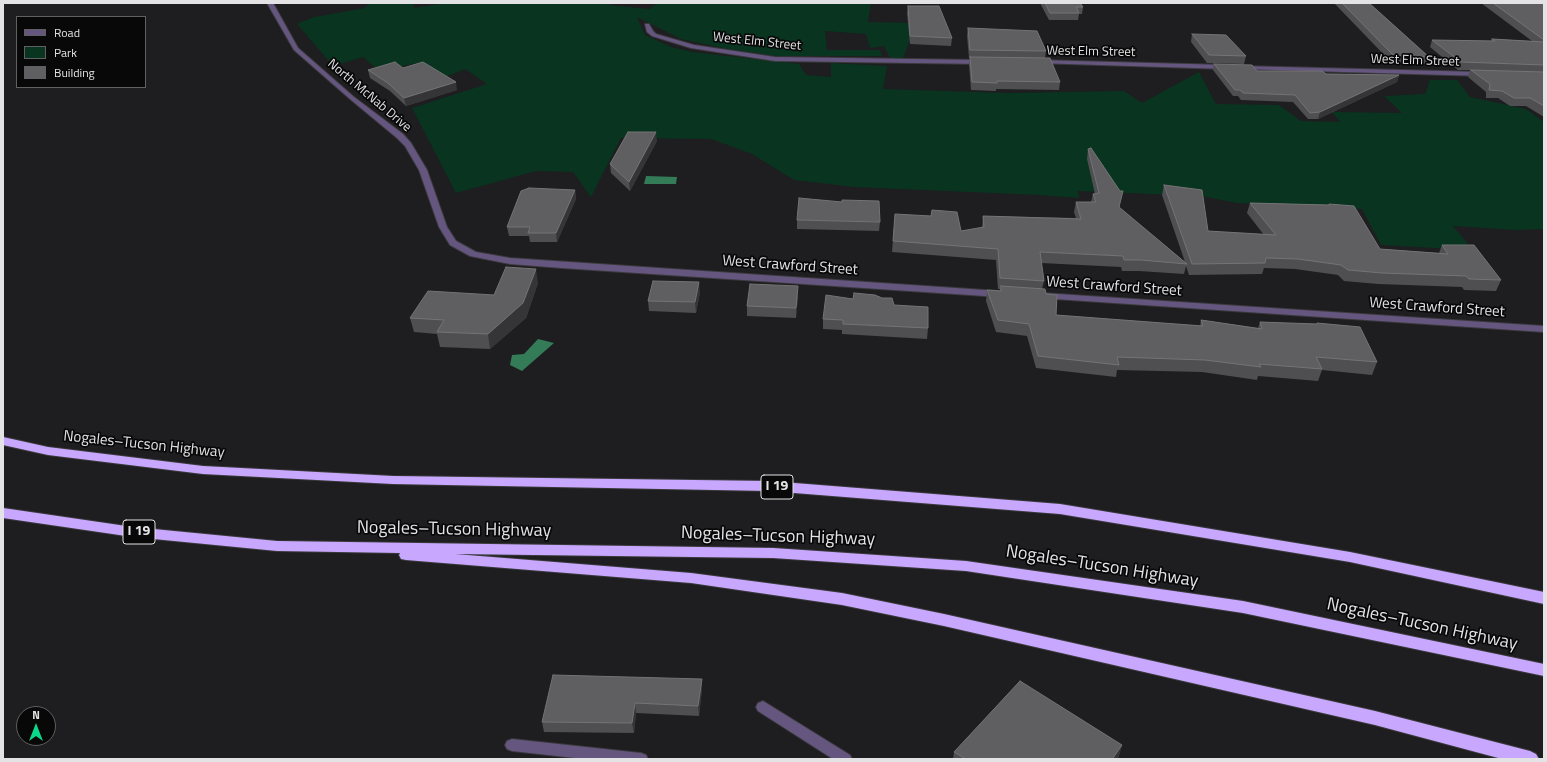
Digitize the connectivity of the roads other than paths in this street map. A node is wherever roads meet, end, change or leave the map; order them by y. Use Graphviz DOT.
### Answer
graph roads {
  1 [pos="270,3"];
  2 [pos="647,25"];
  3 [pos="989,62"];
  4 [pos="1029,62"];
  5 [pos="1488,75"];
  6 [pos="562,265"];
  7 [pos="1013,294"];
  8 [pos="1037,296"];
  9 [pos="1544,329"];
  10 [pos="3,441"];
  11 [pos="3,513"];
  12 [pos="277,546"];
  13 [pos="1544,598"];
  14 [pos="1544,670"];
  15 [pos="762,707"];
  16 [pos="512,745"];
  17 [pos="641,759"];
  18 [pos="845,759"];
  19 [pos="1530,759"];
  1 -- 6 [label="street, North McNab Drive"];
  2 -- 3 [label="street, West Elm Street"];
  4 -- 5 [label="street, West Elm Street"];
  6 -- 7 [label="street, West Crawford Street"];
  8 -- 9 [label="street, West Crawford Street"];
  10 -- 13 [label="highway, Nogales–Tucson Highway / I 19"];
  11 -- 12 [label="highway, Nogales–Tucson Highway / I 19"];
  12 -- 14 [label="highway, Nogales–Tucson Highway / I 19"];
  12 -- 19 [label="highway"];
  15 -- 18 [label="street"];
  16 -- 17 [label="street"];
}
